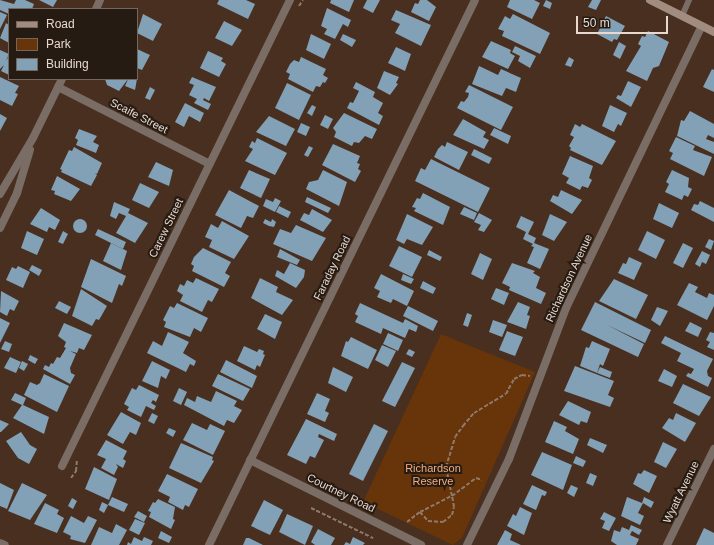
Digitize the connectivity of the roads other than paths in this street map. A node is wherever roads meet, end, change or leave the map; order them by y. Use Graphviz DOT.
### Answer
graph roads {
  1 [pos="290,0"];
  2 [pos="475,0"];
  3 [pos="650,0"];
  4 [pos="689,0"];
  5 [pos="682,16"];
  6 [pos="702,26"];
  7 [pos="714,32"];
  8 [pos="62,80"];
  9 [pos="58,88"];
  10 [pos="33,138"];
  11 [pos="210,164"];
  12 [pos="0,194"];
  13 [pos="0,228"];
  14 [pos="714,449"];
  15 [pos="250,460"];
  16 [pos="62,466"];
  17 [pos="0,543"];
  18 [pos="4,545"];
  19 [pos="209,545"];
  20 [pos="421,545"];
  21 [pos="467,545"];
  22 [pos="667,545"];
  1 -- 11 [label="street, Carew Street"];
  2 -- 15 [label="street, Faraday Road"];
  3 -- 5 [label="main road"];
  4 -- 5 [label="lane"];
  5 -- 6 [label="main road"];
  6 -- 7 [label="main road"];
  6 -- 21 [label="street, Richardson Avenue"];
  8 -- 9 [label="street"];
  9 -- 10 [label="street"];
  9 -- 11 [label="street, Scaife Street"];
  10 -- 12 [label="street"];
  10 -- 13 [label="street"];
  11 -- 16 [label="street, Carew Street"];
  14 -- 22 [label="street, Wyatt Avenue"];
  15 -- 19 [label="street, Faraday Road"];
  15 -- 20 [label="street, Courtney Road"];
  17 -- 18 [label="street"];
}
